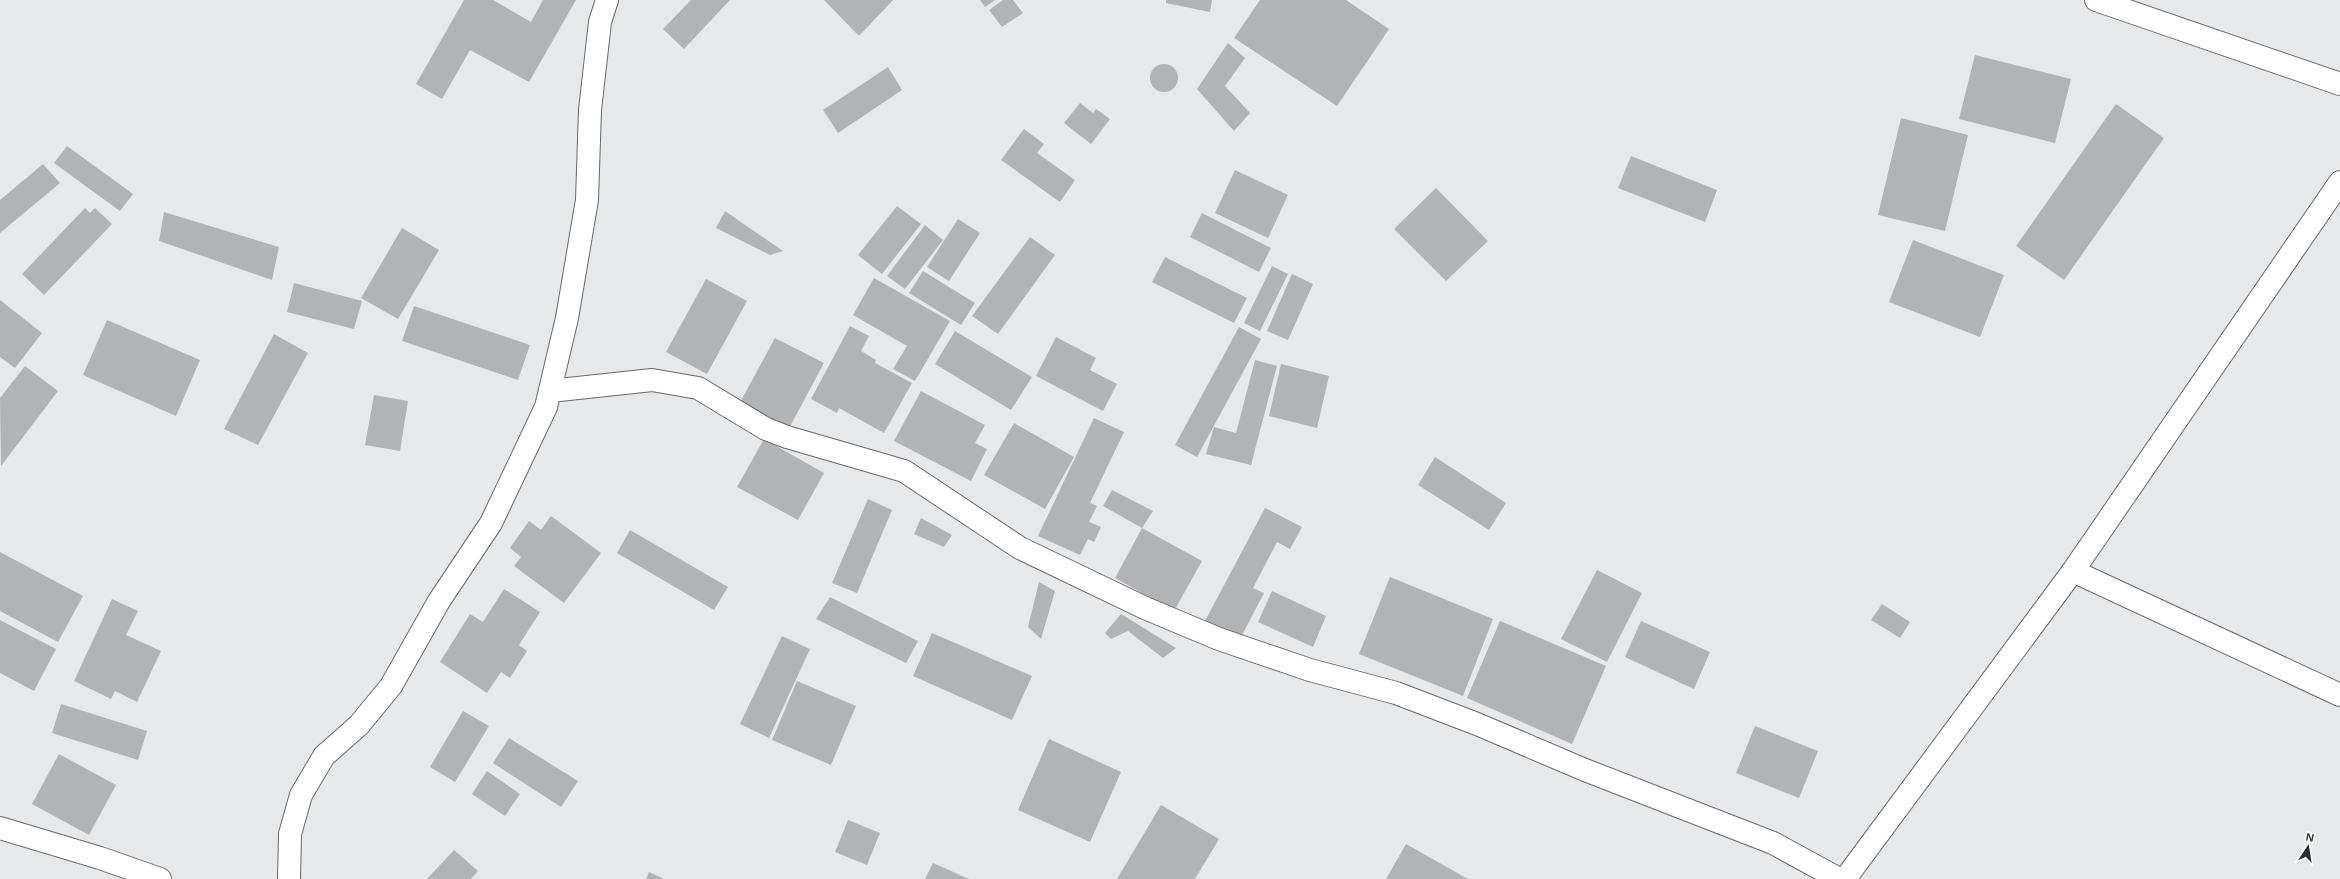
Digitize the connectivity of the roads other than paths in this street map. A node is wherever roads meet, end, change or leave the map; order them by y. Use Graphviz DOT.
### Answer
graph roads {
  1 [pos="607,0"];
  2 [pos="2096,0"];
  3 [pos="2340,84"];
  4 [pos="2340,182"];
  5 [pos="550,391"];
  6 [pos="2073,572"];
  7 [pos="2340,695"];
  8 [pos="0,828"];
  9 [pos="160,879"];
  10 [pos="289,879"];
  11 [pos="1839,879"];
  12 [pos="1845,879"];
  1 -- 5 [label="street"];
  2 -- 3 [label="street"];
  4 -- 6 [label="street"];
  5 -- 10 [label="street"];
  5 -- 11 [label="street"];
  6 -- 7 [label="street"];
  6 -- 12 [label="street"];
  8 -- 9 [label="street"];
}
